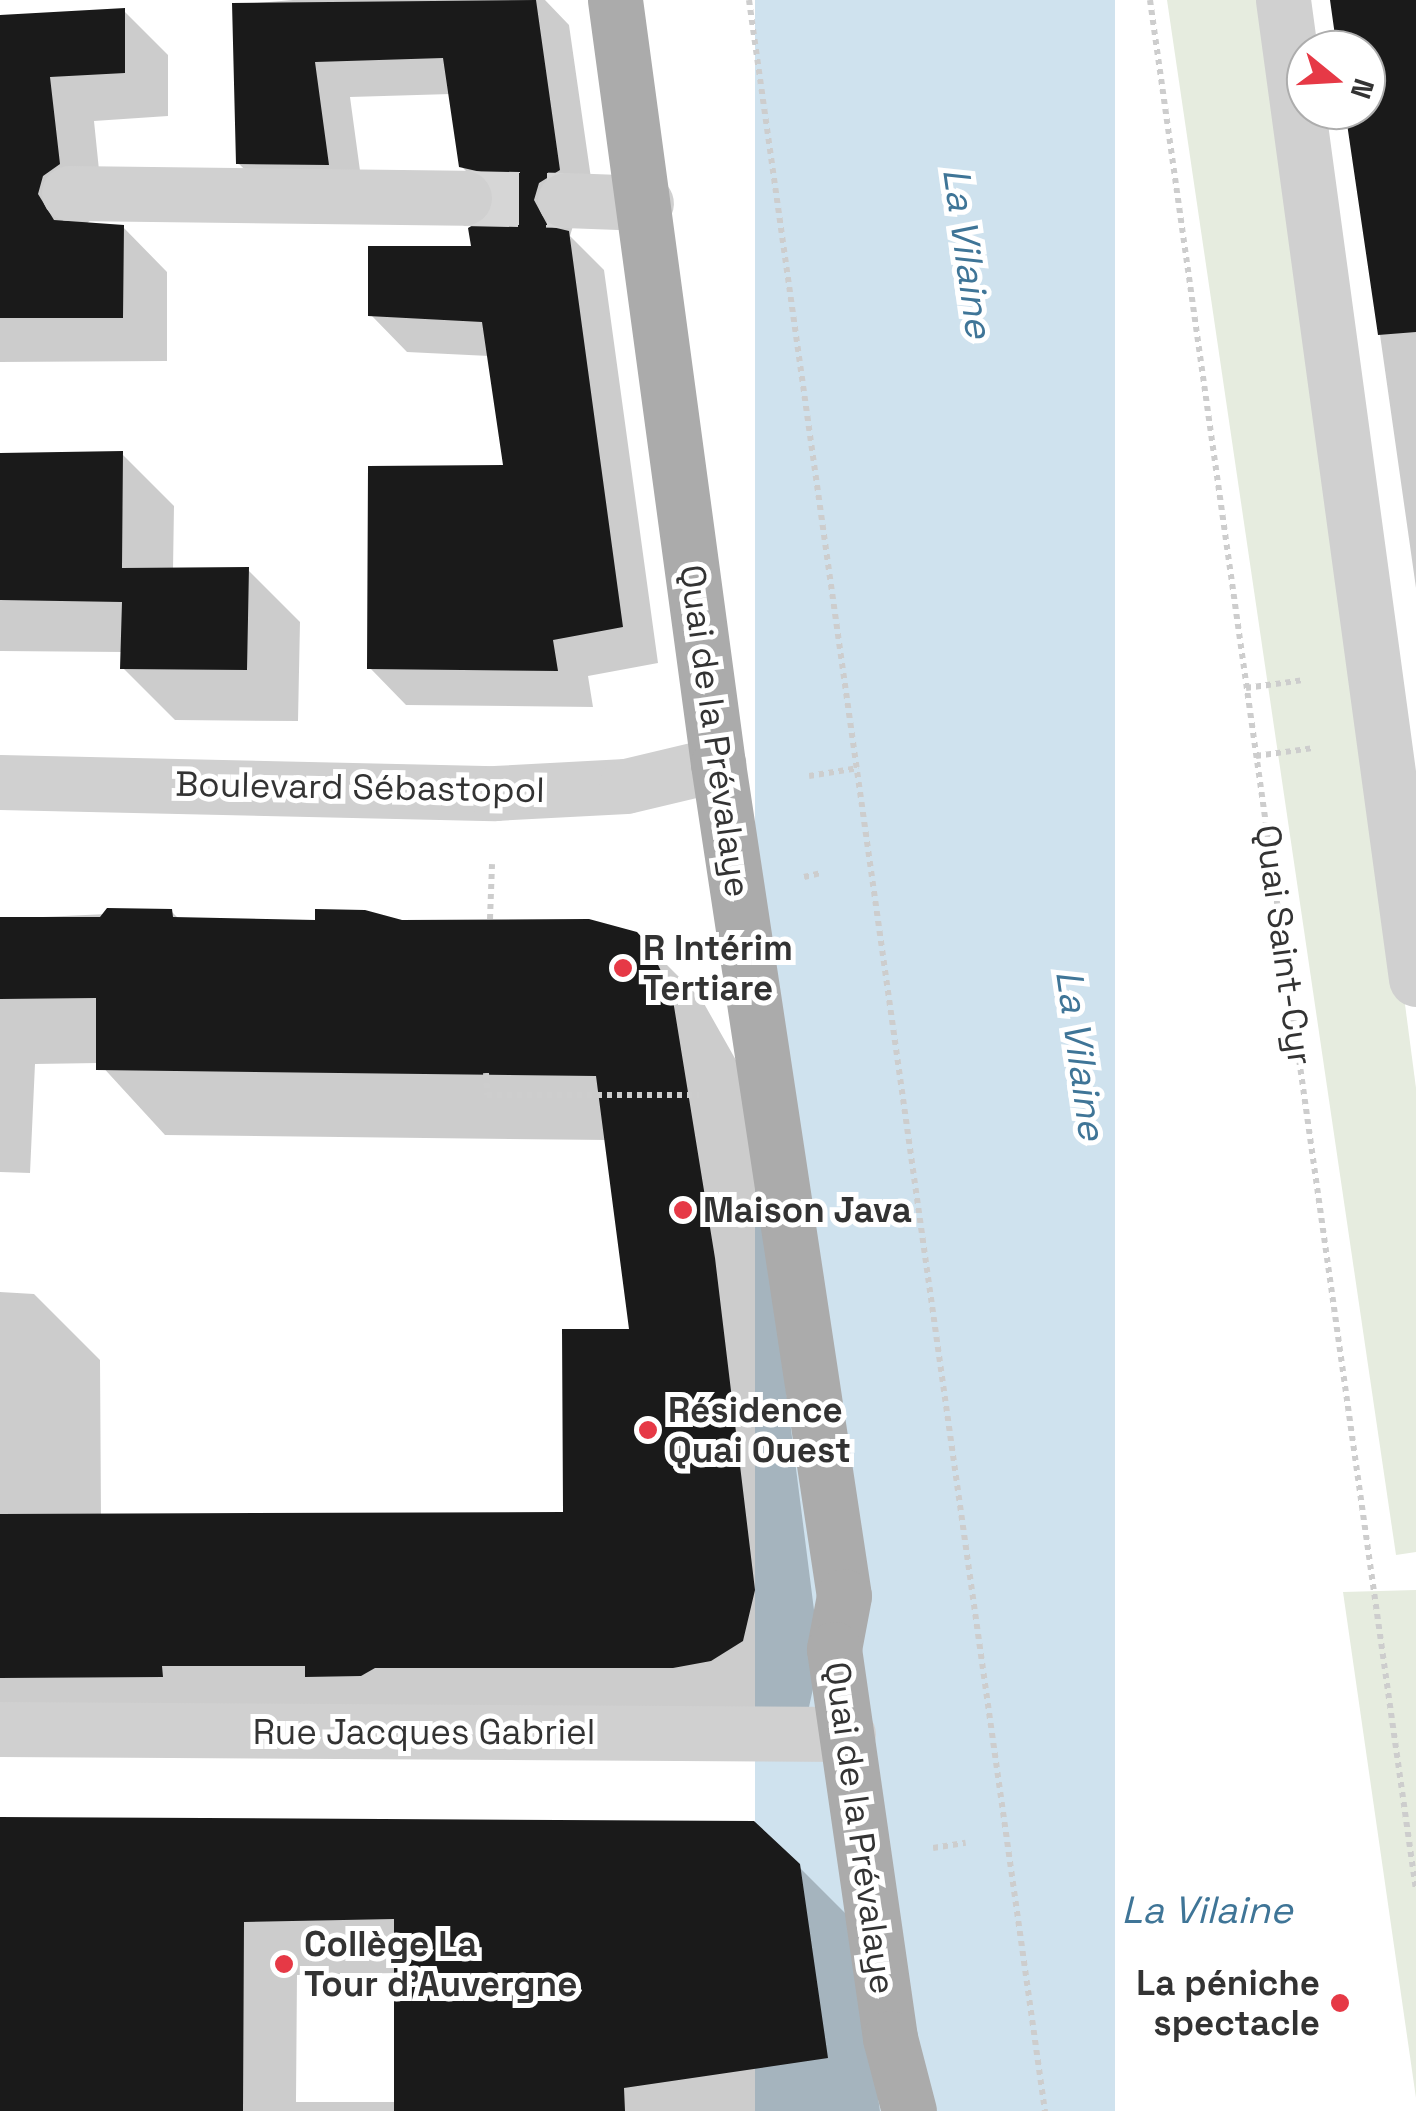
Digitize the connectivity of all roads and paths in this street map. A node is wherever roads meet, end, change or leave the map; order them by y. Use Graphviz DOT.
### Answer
graph roads {
  1 [pos="614,0"];
  2 [pos="749,0"];
  3 [pos="1150,0"];
  4 [pos="1282,0"];
  5 [pos="69,193"];
  6 [pos="464,198"];
  7 [pos="564,200"];
  8 [pos="646,203"];
  9 [pos="718,764"];
  10 [pos="858,768"];
  11 [pos="809,776"];
  12 [pos="0,782"];
  13 [pos="1416,979"];
  14 [pos="486,1073"];
  15 [pos="769,1092"];
  16 [pos="0,1729"];
  17 [pos="848,1734"];
  18 [pos="1416,1890"];
  19 [pos="909,2111"];
  20 [pos="1045,2111"];
  1 -- 8 [label="main road, Quai de la Prévalaye"];
  2 -- 10 [label="path"];
  3 -- 18 [label="path, Quai Saint-Cyr"];
  4 -- 13 [label="street"];
  5 -- 6 [label="street"];
  7 -- 8 [label="street"];
  8 -- 9 [label="main road, Quai de la Prévalaye"];
  9 -- 12 [label="street, Boulevard Sébastopol"];
  9 -- 15 [label="main road, Quai de la Prévalaye"];
  10 -- 11 [label="path"];
  10 -- 20 [label="path"];
  14 -- 15 [label="path"];
  15 -- 17 [label="main road, Quai de la Prévalaye"];
  16 -- 17 [label="street, Rue Jacques Gabriel"];
  17 -- 19 [label="main road, Quai de la Prévalaye"];
}
